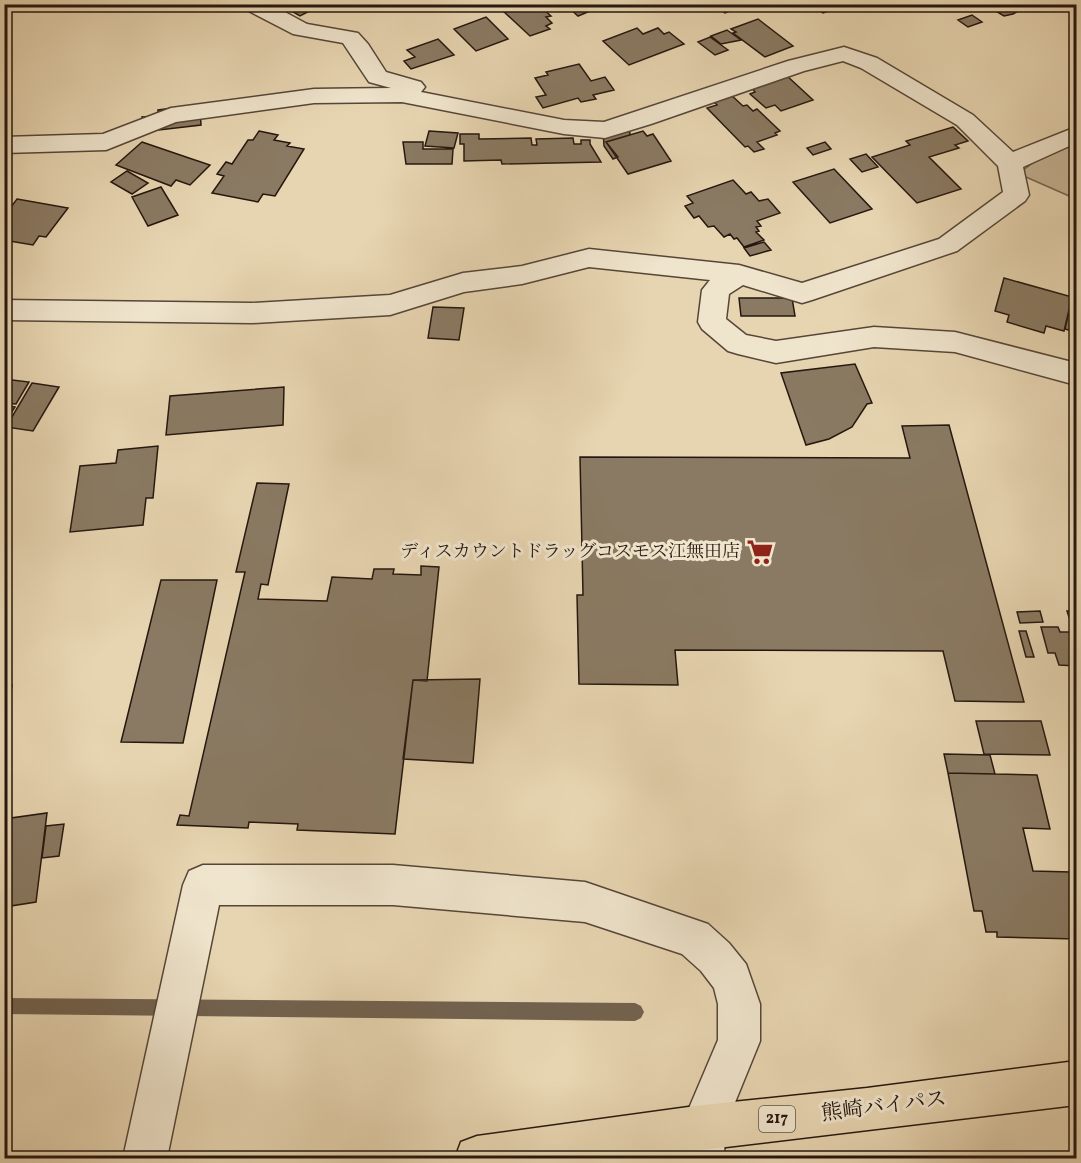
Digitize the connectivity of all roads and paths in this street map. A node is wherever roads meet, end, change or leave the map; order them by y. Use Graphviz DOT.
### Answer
graph roads {
  1 [pos="253,4"];
  2 [pos="414,97"];
  3 [pos="1077,134"];
  4 [pos="4,145"];
  5 [pos="1010,163"];
  6 [pos="739,274"];
  7 [pos="4,310"];
  8 [pos="1077,374"];
  9 [pos="1077,1083"];
  10 [pos="703,1143"];
  11 [pos="145,1158"];
  12 [pos="477,1158"];
  1 -- 2 [label="street"];
  2 -- 4 [label="street"];
  2 -- 5 [label="street"];
  3 -- 5 [label="street"];
  5 -- 6 [label="street"];
  6 -- 7 [label="street"];
  6 -- 8 [label="street"];
  9 -- 10 [label="highway, 熊崎バイパス / 217"];
  10 -- 11 [label="street"];
  10 -- 12 [label="highway, 熊崎バイパス / 217"];
}
